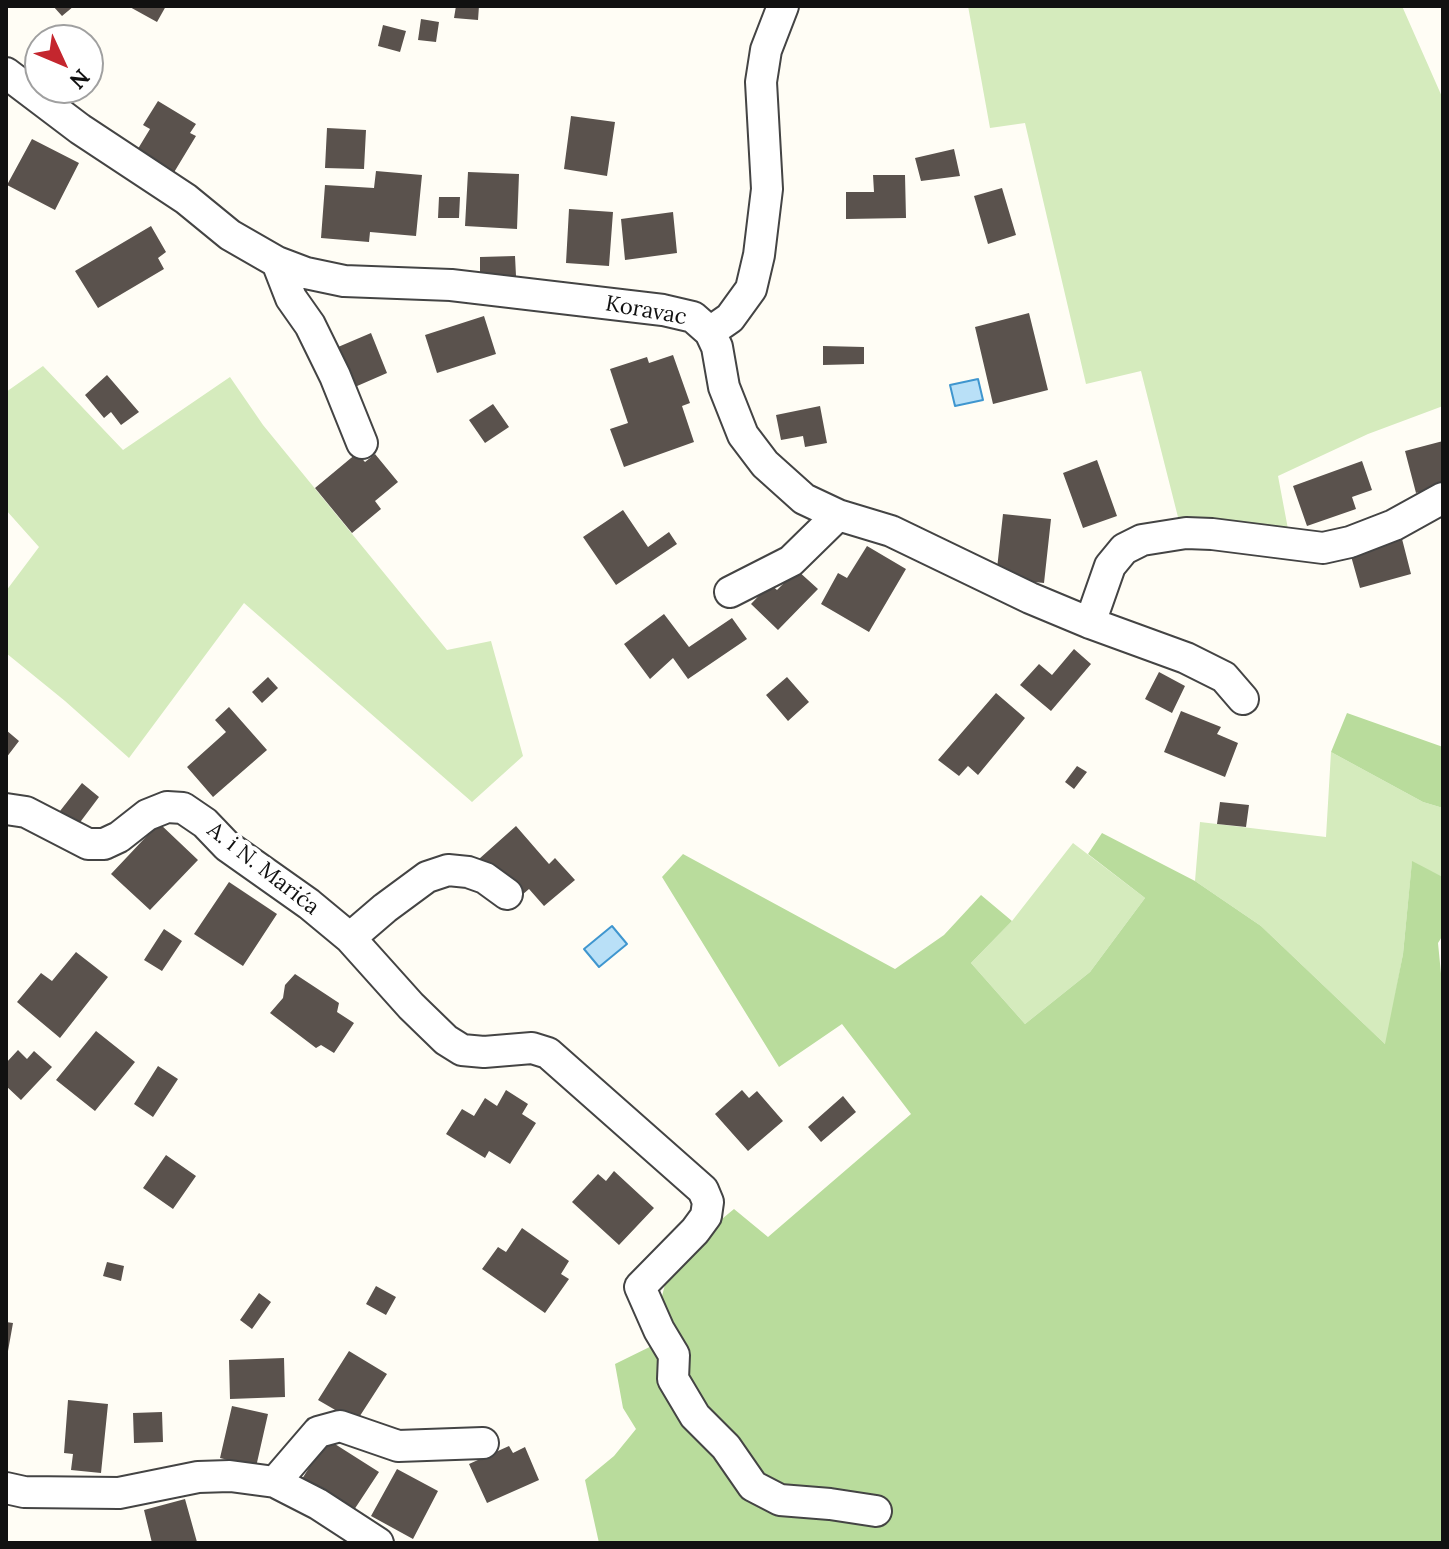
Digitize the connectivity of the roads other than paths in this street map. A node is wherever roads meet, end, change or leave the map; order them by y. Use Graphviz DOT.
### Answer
graph roads {
  1 [pos="783,6"];
  2 [pos="6,73"];
  3 [pos="277,262"];
  4 [pos="710,332"];
  5 [pos="362,443"];
  6 [pos="1443,498"];
  7 [pos="838,515"];
  8 [pos="730,592"];
  9 [pos="1090,623"];
  10 [pos="1243,699"];
  11 [pos="6,809"];
  12 [pos="507,894"];
  13 [pos="350,938"];
  14 [pos="483,1443"];
  15 [pos="275,1482"];
  16 [pos="6,1488"];
  17 [pos="876,1511"];
  18 [pos="378,1543"];
  1 -- 4 [label="street"];
  2 -- 3 [label="street, Koravac"];
  3 -- 4 [label="street, Koravac"];
  3 -- 5 [label="street"];
  4 -- 7 [label="street, Koravac"];
  6 -- 9 [label="street"];
  7 -- 8 [label="street"];
  7 -- 9 [label="street, Koravac"];
  9 -- 10 [label="street, Koravac"];
  11 -- 13 [label="street, A. i N. Marića"];
  12 -- 13 [label="street"];
  13 -- 17 [label="street"];
  14 -- 15 [label="street"];
  15 -- 16 [label="street"];
  15 -- 18 [label="street"];
}
